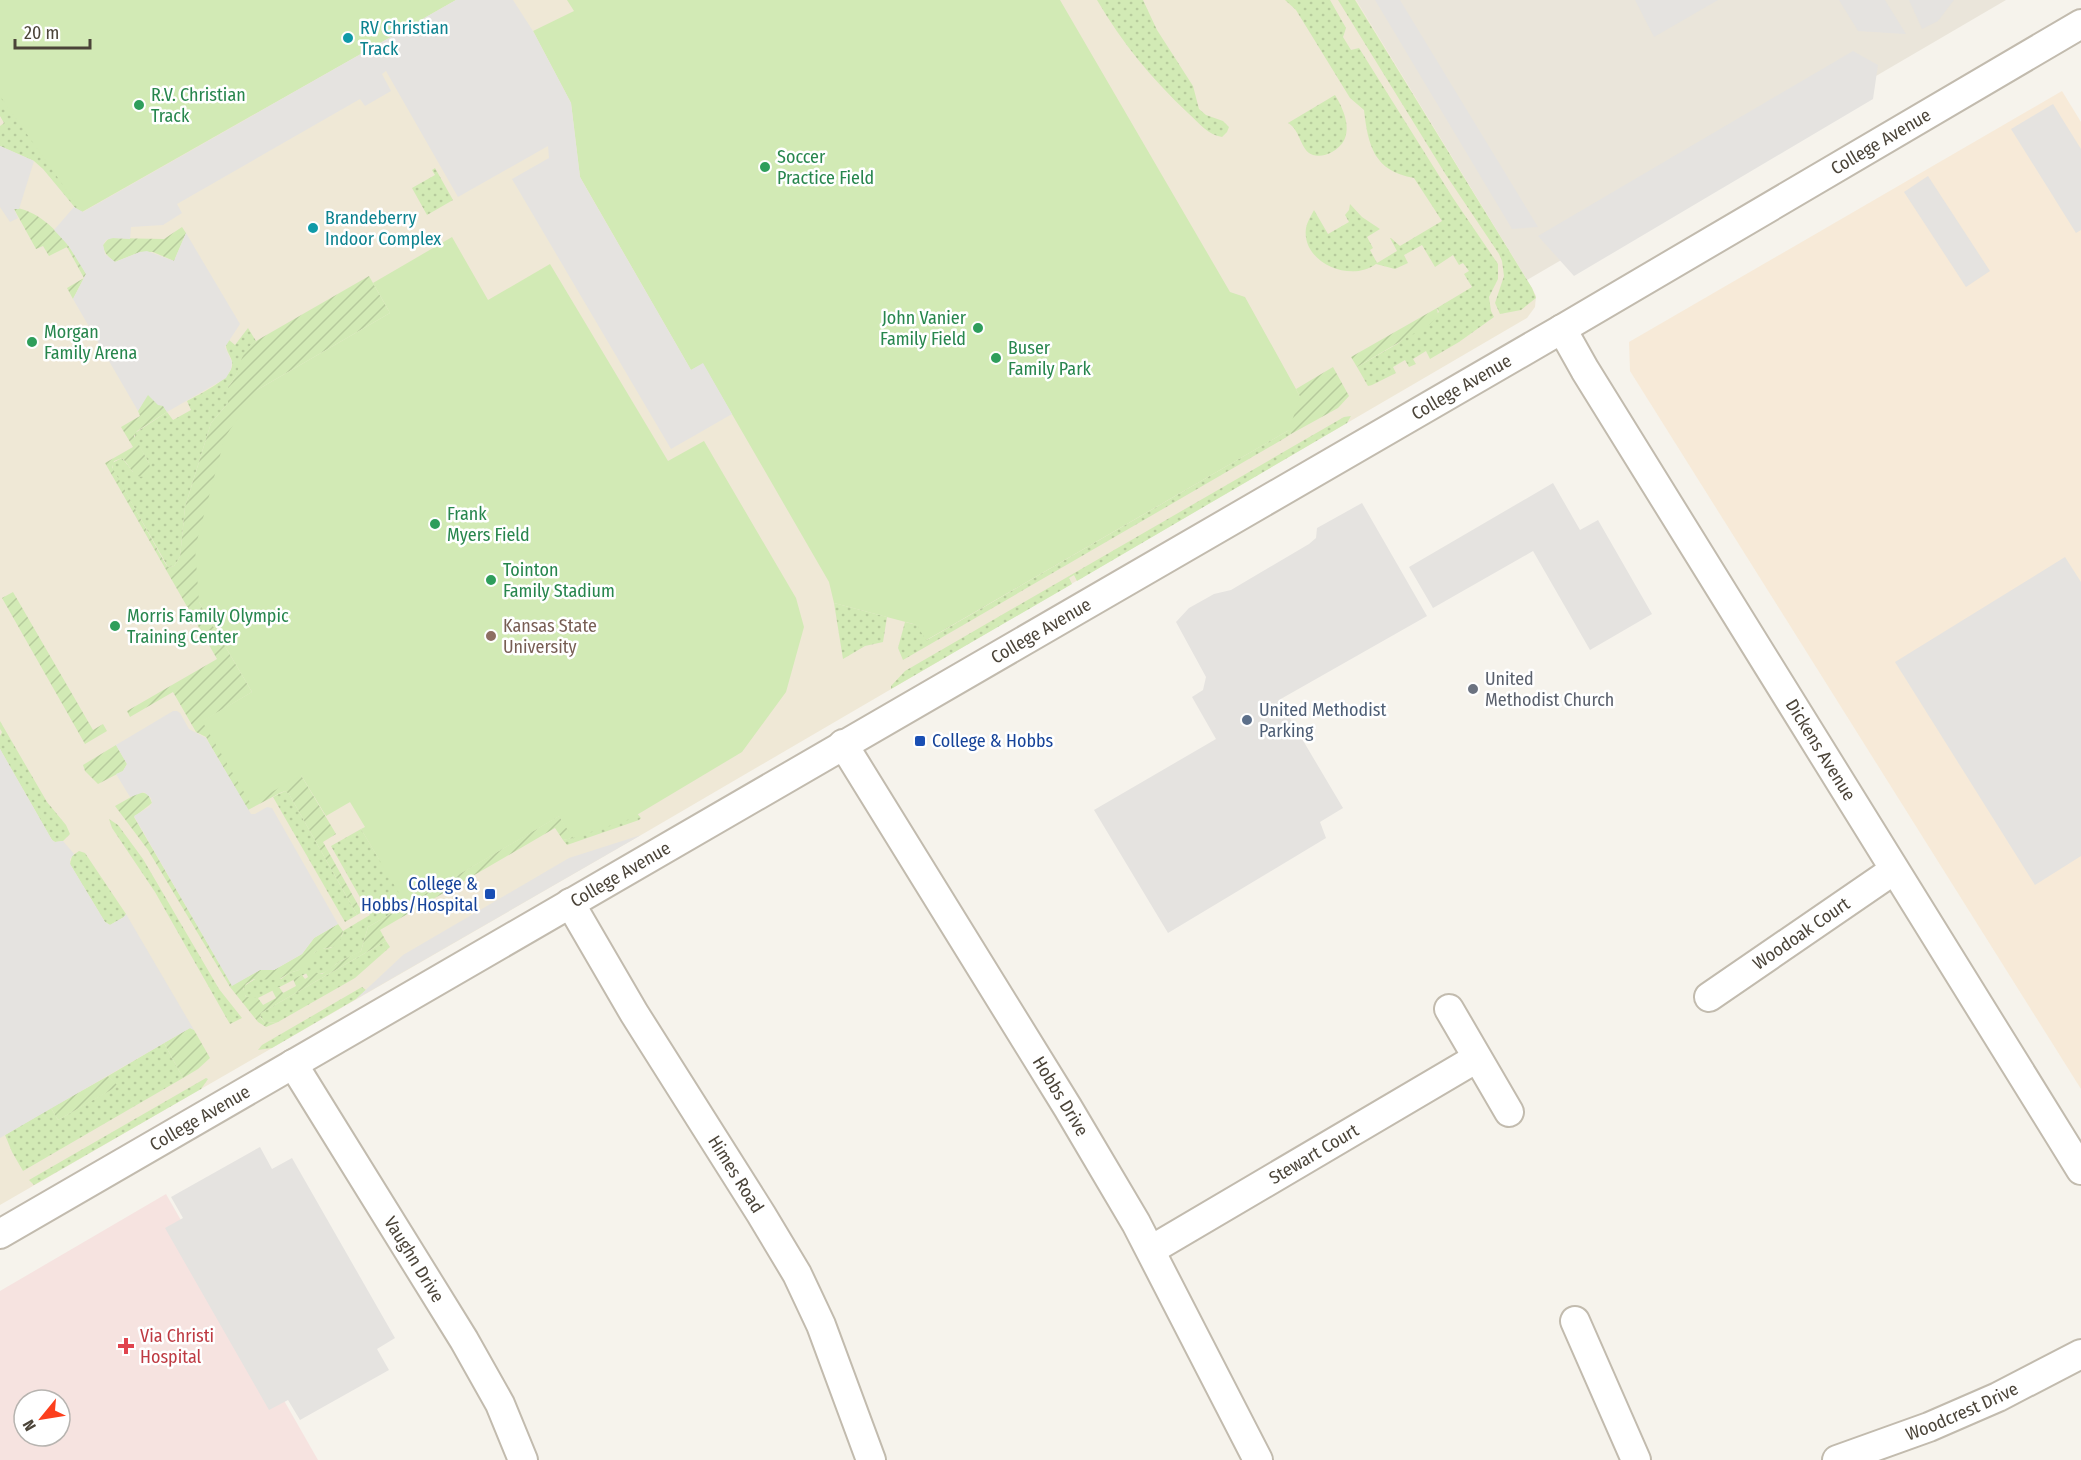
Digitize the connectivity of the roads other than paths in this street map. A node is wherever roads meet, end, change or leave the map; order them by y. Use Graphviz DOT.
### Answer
graph roads {
  1 [pos="2081,24"];
  2 [pos="1562,329"];
  3 [pos="843,744"];
  4 [pos="1894,870"];
  5 [pos="570,903"];
  6 [pos="1709,997"];
  7 [pos="1449,1010"];
  8 [pos="1477,1058"];
  9 [pos="294,1064"];
  10 [pos="1509,1112"];
  11 [pos="2081,1170"];
  12 [pos="0,1234"];
  13 [pos="1151,1250"];
  14 [pos="1575,1321"];
  15 [pos="2081,1354"];
  16 [pos="523,1460"];
  17 [pos="871,1460"];
  18 [pos="1258,1460"];
  19 [pos="1636,1460"];
  20 [pos="1837,1460"];
  1 -- 2 [label="street, College Avenue"];
  2 -- 3 [label="street, College Avenue"];
  2 -- 4 [label="street, Dickens Avenue"];
  3 -- 5 [label="street, College Avenue"];
  3 -- 13 [label="street, Hobbs Drive"];
  4 -- 6 [label="street, Woodoak Court"];
  4 -- 11 [label="street, Dickens Avenue"];
  5 -- 9 [label="street, College Avenue"];
  5 -- 17 [label="street, Himes Road"];
  7 -- 8 [label="street"];
  8 -- 10 [label="street"];
  8 -- 13 [label="street, Stewart Court"];
  9 -- 12 [label="street, College Avenue"];
  9 -- 16 [label="street, Vaughn Drive"];
  13 -- 18 [label="street, Hobbs Drive"];
  14 -- 19 [label="street"];
  15 -- 20 [label="street, Woodcrest Drive"];
}
